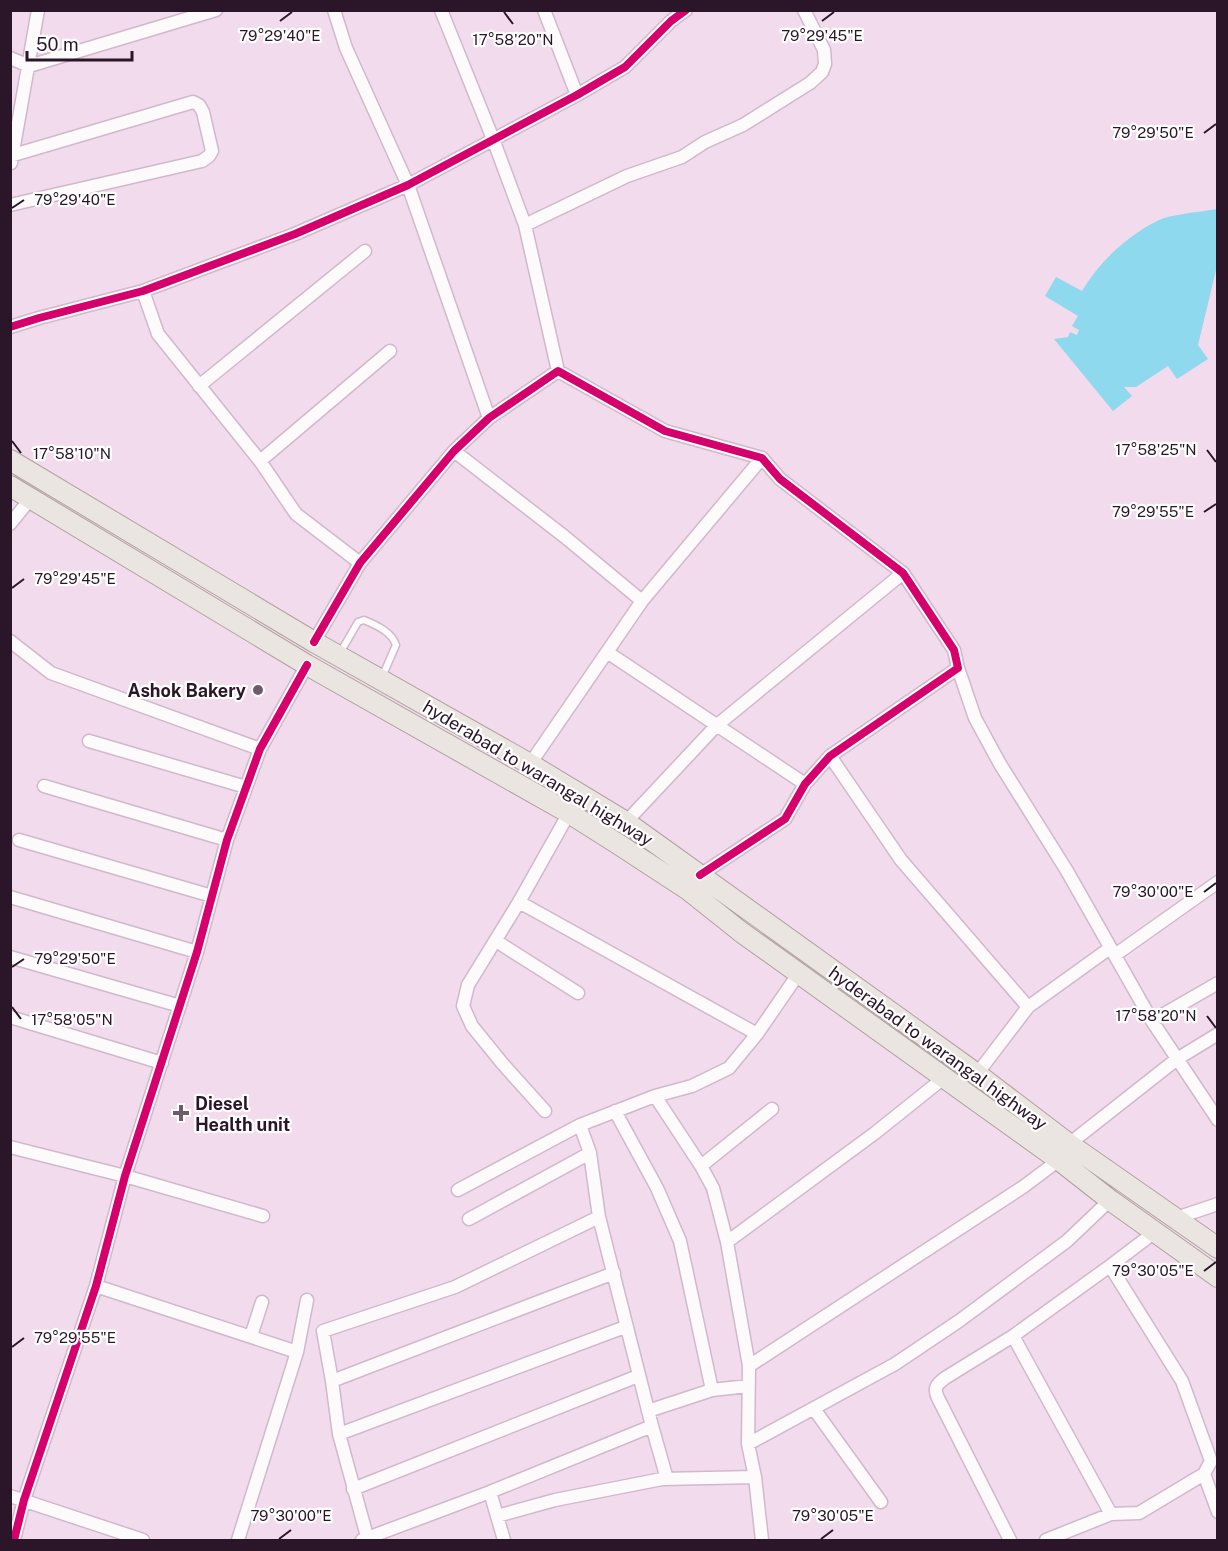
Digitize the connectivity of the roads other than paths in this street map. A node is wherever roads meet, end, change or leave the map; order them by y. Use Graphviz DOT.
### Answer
graph roads {
  1 [pos="38,10"];
  2 [pos="216,10"];
  3 [pos="334,10"];
  4 [pos="441,10"];
  5 [pos="544,10"];
  6 [pos="686,10"];
  7 [pos="804,10"];
  8 [pos="10,58"];
  9 [pos="29,66"];
  10 [pos="577,95"];
  11 [pos="493,139"];
  12 [pos="11,158"];
  13 [pos="408,185"];
  14 [pos="10,205"];
  15 [pos="525,225"];
  16 [pos="365,251"];
  17 [pos="143,291"];
  18 [pos="10,327"];
  19 [pos="390,351"];
  20 [pos="558,371"];
  21 [pos="199,386"];
  22 [pos="489,418"];
  23 [pos="454,451"];
  24 [pos="762,458"];
  25 [pos="10,460"];
  26 [pos="260,461"];
  27 [pos="10,486"];
  28 [pos="31,498"];
  29 [pos="10,524"];
  30 [pos="360,562"];
  31 [pos="903,573"];
  32 [pos="642,601"];
  33 [pos="10,641"];
  34 [pos="314,642"];
  35 [pos="607,652"];
  36 [pos="339,656"];
  37 [pos="307,665"];
  38 [pos="958,668"];
  39 [pos="381,680"];
  40 [pos="716,726"];
  41 [pos="89,741"];
  42 [pos="260,749"];
  43 [pos="830,756"];
  44 [pos="530,764"];
  45 [pos="805,784"];
  46 [pos="44,786"];
  47 [pos="246,787"];
  48 [pos="568,813"];
  49 [pos="626,822"];
  50 [pos="19,840"];
  51 [pos="227,840"];
  52 [pos="700,875"];
  53 [pos="1218,882"];
  54 [pos="212,896"];
  55 [pos="10,897"];
  56 [pos="519,902"];
  57 [pos="496,941"];
  58 [pos="196,952"];
  59 [pos="1112,952"];
  60 [pos="10,957"];
  61 [pos="798,973"];
  62 [pos="1218,983"];
  63 [pos="578,993"];
  64 [pos="180,1006"];
  65 [pos="1028,1007"];
  66 [pos="10,1017"];
  67 [pos="1152,1021"];
  68 [pos="757,1034"];
  69 [pos="1218,1034"];
  70 [pos="1177,1059"];
  71 [pos="162,1063"];
  72 [pos="977,1074"];
  73 [pos="945,1077"];
  74 [pos="655,1096"];
  75 [pos="772,1109"];
  76 [pos="545,1111"];
  77 [pos="615,1111"];
  78 [pos="1218,1120"];
  79 [pos="580,1125"];
  80 [pos="10,1147"];
  81 [pos="1064,1152"];
  82 [pos="590,1153"];
  83 [pos="701,1166"];
  84 [pos="125,1176"];
  85 [pos="458,1190"];
  86 [pos="1110,1200"];
  87 [pos="1218,1204"];
  88 [pos="263,1216"];
  89 [pos="599,1217"];
  90 [pos="1176,1218"];
  91 [pos="469,1219"];
  92 [pos="1155,1232"];
  93 [pos="727,1242"];
  94 [pos="1218,1248"];
  95 [pos="1110,1266"];
  96 [pos="615,1273"];
  97 [pos="1218,1277"];
  98 [pos="96,1286"];
  99 [pos="307,1300"];
  100 [pos="262,1302"];
  101 [pos="625,1327"];
  102 [pos="251,1336"];
  103 [pos="1013,1336"];
  104 [pos="297,1352"];
  105 [pos="749,1366"];
  106 [pos="638,1376"];
  107 [pos="332,1381"];
  108 [pos="748,1386"];
  109 [pos="712,1390"];
  110 [pos="814,1409"];
  111 [pos="648,1411"];
  112 [pos="652,1426"];
  113 [pos="339,1434"];
  114 [pos="748,1444"];
  115 [pos="1214,1457"];
  116 [pos="1204,1474"];
  117 [pos="755,1477"];
  118 [pos="667,1479"];
  119 [pos="353,1489"];
  120 [pos="490,1492"];
  121 [pos="10,1496"];
  122 [pos="24,1500"];
  123 [pos="881,1502"];
  124 [pos="1218,1512"];
  125 [pos="1110,1514"];
  126 [pos="497,1516"];
  127 [pos="14,1540"];
  128 [pos="138,1540"];
  129 [pos="238,1540"];
  130 [pos="366,1540"];
  131 [pos="504,1540"];
  132 [pos="762,1540"];
  133 [pos="1010,1540"];
  134 [pos="1046,1540"];
  1 -- 9 [label="street"];
  2 -- 9 [label="street"];
  3 -- 13 [label="street"];
  4 -- 11 [label="street"];
  5 -- 10 [label="street"];
  6 -- 10 [label="street"];
  7 -- 15 [label="street"];
  8 -- 9 [label="street"];
  9 -- 12 [label="street"];
  10 -- 11 [label="street"];
  11 -- 13 [label="street"];
  11 -- 15 [label="street"];
  12 -- 14 [label="street"];
  13 -- 17 [label="street"];
  13 -- 22 [label="street"];
  15 -- 20 [label="street"];
  16 -- 21 [label="street"];
  17 -- 18 [label="street"];
  17 -- 21 [label="street"];
  19 -- 26 [label="street"];
  20 -- 22 [label="street"];
  20 -- 24 [label="street"];
  21 -- 26 [label="street"];
  22 -- 23 [label="street"];
  23 -- 30 [label="street"];
  23 -- 32 [label="street"];
  24 -- 31 [label="street"];
  24 -- 32 [label="street"];
  25 -- 34 [label="main road, hyderabad to warangal highway"];
  26 -- 30 [label="street"];
  27 -- 28 [label="main road"];
  28 -- 29 [label="street"];
  28 -- 37 [label="main road"];
  30 -- 34 [label="street"];
  31 -- 38 [label="street"];
  31 -- 40 [label="street"];
  32 -- 35 [label="street"];
  33 -- 42 [label="street"];
  34 -- 36 [label="main road, hyderabad to warangal highway"];
  35 -- 40 [label="street"];
  35 -- 44 [label="street"];
  36 -- 39 [label="main road, hyderabad to warangal highway"];
  36 -- 39 [label="lane"];
  37 -- 42 [label="street"];
  37 -- 48 [label="main road"];
  38 -- 43 [label="street"];
  38 -- 59 [label="street"];
  39 -- 44 [label="main road, hyderabad to warangal highway"];
  40 -- 45 [label="street"];
  40 -- 49 [label="street"];
  41 -- 47 [label="street"];
  42 -- 47 [label="street"];
  43 -- 45 [label="street"];
  43 -- 65 [label="street"];
  44 -- 49 [label="main road, hyderabad to warangal highway"];
  45 -- 52 [label="street"];
  46 -- 51 [label="street"];
  47 -- 51 [label="street"];
  48 -- 56 [label="street"];
  48 -- 61 [label="main road"];
  49 -- 52 [label="main road, hyderabad to warangal highway"];
  50 -- 54 [label="street"];
  51 -- 54 [label="street"];
  52 -- 72 [label="main road, hyderabad to warangal highway"];
  53 -- 59 [label="street"];
  54 -- 58 [label="street"];
  55 -- 58 [label="street"];
  56 -- 57 [label="street"];
  56 -- 68 [label="street"];
  57 -- 63 [label="street"];
  57 -- 76 [label="street"];
  58 -- 64 [label="street"];
  59 -- 65 [label="street"];
  59 -- 67 [label="street"];
  60 -- 64 [label="street"];
  61 -- 68 [label="street"];
  61 -- 73 [label="main road"];
  62 -- 67 [label="street"];
  64 -- 71 [label="street"];
  65 -- 72 [label="street"];
  66 -- 71 [label="street"];
  67 -- 70 [label="street"];
  68 -- 74 [label="street"];
  69 -- 70 [label="street"];
  70 -- 78 [label="street"];
  70 -- 81 [label="street"];
  71 -- 84 [label="street"];
  72 -- 81 [label="main road, hyderabad to warangal highway"];
  73 -- 81 [label="main road"];
  73 -- 93 [label="street"];
  74 -- 77 [label="street"];
  74 -- 83 [label="street"];
  75 -- 83 [label="street"];
  77 -- 79 [label="street"];
  77 -- 109 [label="street"];
  79 -- 82 [label="street"];
  79 -- 85 [label="street"];
  80 -- 84 [label="street"];
  81 -- 86 [label="main road"];
  81 -- 90 [label="main road, hyderabad to warangal highway"];
  81 -- 105 [label="street"];
  82 -- 89 [label="street"];
  82 -- 91 [label="street"];
  83 -- 93 [label="street"];
  84 -- 88 [label="street"];
  84 -- 98 [label="street"];
  86 -- 92 [label="main road"];
  86 -- 110 [label="street"];
  87 -- 90 [label="street"];
  89 -- 96 [label="street"];
  89 -- 107 [label="street"];
  90 -- 94 [label="main road, hyderabad to warangal highway"];
  92 -- 95 [label="street"];
  92 -- 97 [label="main road"];
  93 -- 105 [label="street"];
  95 -- 103 [label="street"];
  95 -- 115 [label="street"];
  96 -- 101 [label="street"];
  96 -- 107 [label="street"];
  98 -- 102 [label="street"];
  98 -- 122 [label="street"];
  99 -- 104 [label="street"];
  100 -- 102 [label="street"];
  101 -- 106 [label="street"];
  101 -- 113 [label="street"];
  102 -- 104 [label="street"];
  103 -- 125 [label="street"];
  103 -- 133 [label="street"];
  104 -- 129 [label="street"];
  105 -- 108 [label="street"];
  106 -- 111 [label="street"];
  106 -- 119 [label="street"];
  107 -- 113 [label="street"];
  108 -- 109 [label="street"];
  108 -- 114 [label="street"];
  109 -- 111 [label="street"];
  110 -- 114 [label="street"];
  110 -- 123 [label="street"];
  111 -- 112 [label="street"];
  112 -- 118 [label="street"];
  112 -- 120 [label="street"];
  113 -- 119 [label="street"];
  114 -- 117 [label="street"];
  115 -- 116 [label="street"];
  116 -- 124 [label="street"];
  116 -- 125 [label="street"];
  117 -- 118 [label="street"];
  117 -- 132 [label="street"];
  118 -- 126 [label="street"];
  119 -- 130 [label="street"];
  120 -- 126 [label="street"];
  120 -- 130 [label="street"];
  121 -- 122 [label="street"];
  122 -- 127 [label="street"];
  122 -- 128 [label="street"];
  125 -- 134 [label="street"];
  126 -- 131 [label="street"];
}
